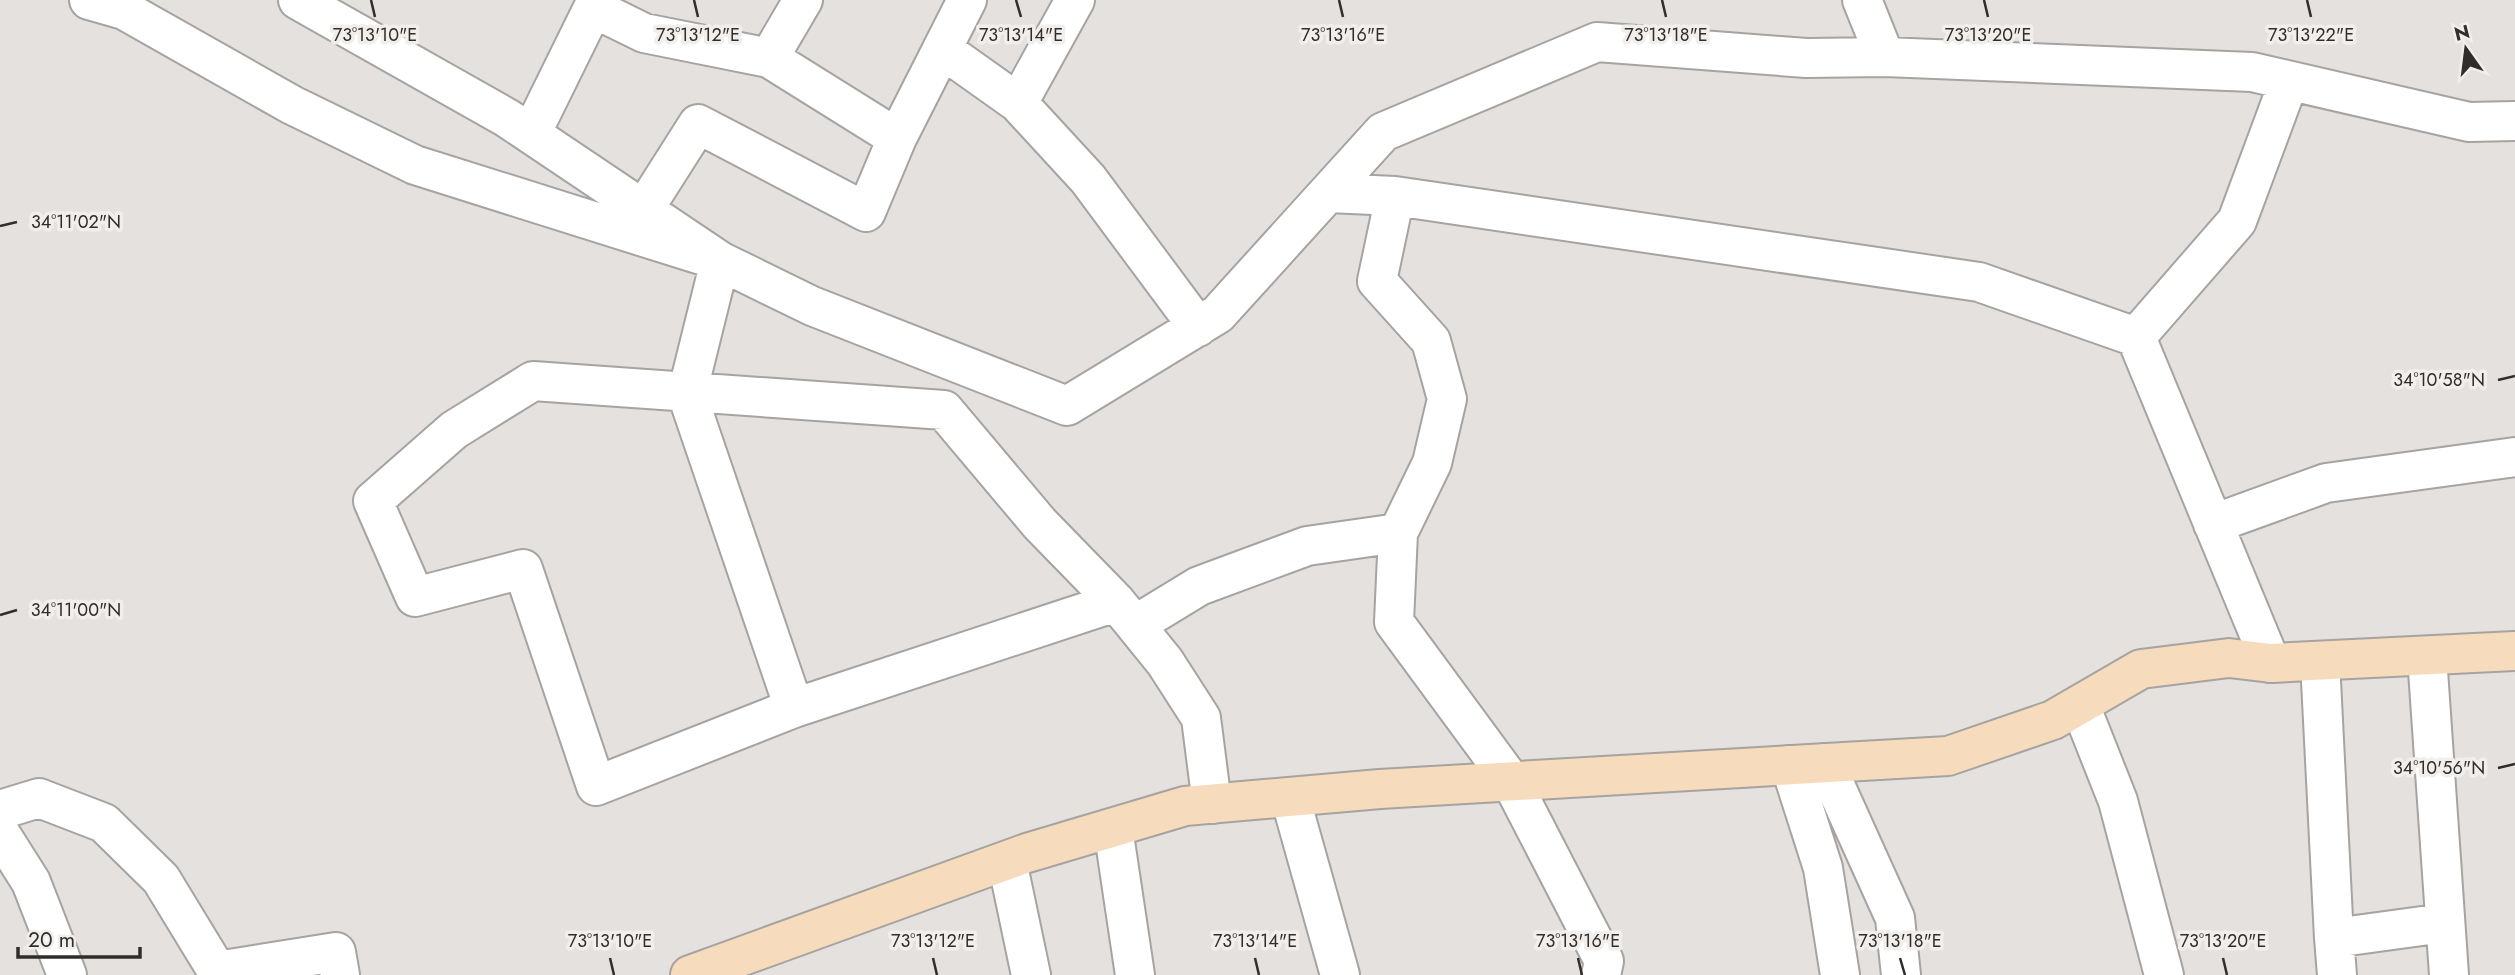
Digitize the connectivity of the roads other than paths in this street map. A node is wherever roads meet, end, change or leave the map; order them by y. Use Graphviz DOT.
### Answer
graph roads {
  1 [pos="89,0"];
  2 [pos="298,0"];
  3 [pos="803,0"];
  4 [pos="967,0"];
  5 [pos="1075,0"];
  6 [pos="1862,0"];
  7 [pos="596,4"];
  8 [pos="942,50"];
  9 [pos="1885,57"];
  10 [pos="769,58"];
  11 [pos="2289,81"];
  12 [pos="1018,103"];
  13 [pos="2515,121"];
  14 [pos="531,134"];
  15 [pos="897,138"];
  16 [pos="1328,193"];
  17 [pos="1395,196"];
  18 [pos="644,209"];
  19 [pos="720,261"];
  20 [pos="1198,327"];
  21 [pos="2136,337"];
  22 [pos="687,394"];
  23 [pos="2515,457"];
  24 [pos="2213,524"];
  25 [pos="1398,533"];
  26 [pos="1126,614"];
  27 [pos="2515,651"];
  28 [pos="2427,656"];
  29 [pos="2320,661"];
  30 [pos="2271,663"];
  31 [pos="2080,705"];
  32 [pos="794,708"];
  33 [pos="1807,764"];
  34 [pos="1511,781"];
  35 [pos="1290,797"];
  36 [pos="1212,804"];
  37 [pos="0,810"];
  38 [pos="1113,828"];
  39 [pos="0,833"];
  40 [pos="1007,861"];
  41 [pos="2444,923"];
  42 [pos="2336,956"];
  43 [pos="67,975"];
  44 [pos="340,975"];
  45 [pos="690,975"];
  46 [pos="1031,975"];
  47 [pos="1135,975"];
  48 [pos="1340,975"];
  49 [pos="1601,975"];
  50 [pos="1840,975"];
  51 [pos="1901,975"];
  52 [pos="2164,975"];
  53 [pos="2449,975"];
  1 -- 19 [label="street"];
  2 -- 14 [label="street"];
  3 -- 10 [label="street"];
  4 -- 8 [label="street"];
  5 -- 12 [label="street"];
  6 -- 9 [label="street"];
  7 -- 10 [label="street"];
  7 -- 14 [label="street"];
  8 -- 12 [label="street"];
  8 -- 15 [label="street"];
  9 -- 11 [label="street"];
  9 -- 16 [label="street"];
  10 -- 15 [label="street"];
  11 -- 13 [label="street"];
  11 -- 21 [label="street"];
  12 -- 20 [label="street"];
  14 -- 18 [label="street"];
  15 -- 18 [label="street"];
  16 -- 17 [label="street"];
  16 -- 20 [label="street"];
  17 -- 21 [label="street"];
  17 -- 25 [label="street"];
  18 -- 19 [label="street"];
  19 -- 20 [label="street"];
  19 -- 22 [label="street"];
  21 -- 24 [label="street"];
  22 -- 26 [label="street"];
  22 -- 32 [label="street"];
  22 -- 32 [label="street"];
  23 -- 24 [label="street"];
  24 -- 30 [label="street"];
  25 -- 26 [label="street"];
  25 -- 34 [label="street"];
  26 -- 32 [label="street"];
  26 -- 36 [label="street"];
  27 -- 28 [label="street"];
  28 -- 29 [label="street"];
  28 -- 41 [label="street"];
  29 -- 30 [label="street"];
  29 -- 42 [label="street"];
  30 -- 31 [label="street"];
  31 -- 33 [label="street"];
  31 -- 52 [label="street"];
  33 -- 34 [label="street"];
  33 -- 50 [label="street"];
  33 -- 51 [label="street"];
  34 -- 35 [label="street"];
  34 -- 49 [label="street"];
  35 -- 36 [label="street"];
  35 -- 48 [label="street"];
  36 -- 38 [label="street"];
  37 -- 44 [label="street"];
  38 -- 40 [label="street"];
  38 -- 47 [label="street"];
  39 -- 43 [label="street"];
  40 -- 45 [label="street"];
  40 -- 46 [label="street"];
  41 -- 42 [label="street"];
  41 -- 53 [label="street"];
}
